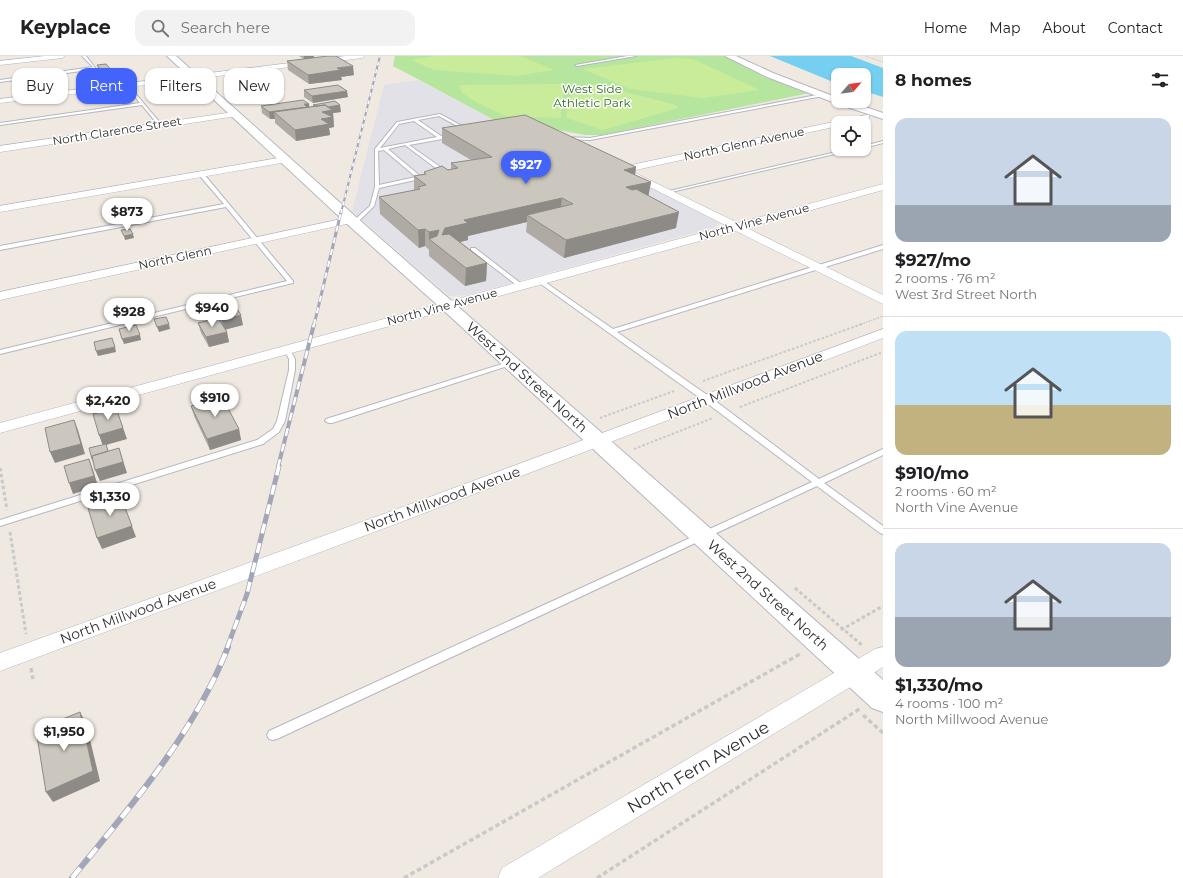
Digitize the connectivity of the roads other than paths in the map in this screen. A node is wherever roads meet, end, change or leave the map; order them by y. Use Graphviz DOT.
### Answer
graph roads {
  1 [pos="62,56"];
  2 [pos="84,56"];
  3 [pos="171,56"];
  4 [pos="362,56"];
  5 [pos="634,56"];
  6 [pos="729,56"];
  7 [pos="742,56"];
  8 [pos="0,63"];
  9 [pos="577,65"];
  10 [pos="184,68"];
  11 [pos="216,74"];
  12 [pos="0,80"];
  13 [pos="145,83"];
  14 [pos="831,93"];
  15 [pos="76,94"];
  16 [pos="822,95"];
  17 [pos="137,97"];
  18 [pos="216,97"];
  19 [pos="831,98"];
  20 [pos="0,101"];
  21 [pos="0,104"];
  22 [pos="143,104"];
  23 [pos="871,107"];
  24 [pos="859,108"];
  25 [pos="883,111"];
  26 [pos="234,114"];
  27 [pos="883,116"];
  28 [pos="415,120"];
  29 [pos="0,124"];
  30 [pos="160,124"];
  31 [pos="831,124"];
  32 [pos="478,131"];
  33 [pos="471,132"];
  34 [pos="464,133"];
  35 [pos="456,135"];
  36 [pos="442,138"];
  37 [pos="559,138"];
  38 [pos="883,142"];
  39 [pos="406,144"];
  40 [pos="871,145"];
  41 [pos="384,148"];
  42 [pos="0,149"];
  43 [pos="580,149"];
  44 [pos="376,150"];
  45 [pos="831,154"];
  46 [pos="284,160"];
  47 [pos="201,174"];
  48 [pos="438,174"];
  49 [pos="432,175"];
  50 [pos="420,178"];
  51 [pos="377,187"];
  52 [pos="883,187"];
  53 [pos="667,192"];
  54 [pos="227,205"];
  55 [pos="0,209"];
  56 [pos="352,222"];
  57 [pos="738,227"];
  58 [pos="257,241"];
  59 [pos="883,247"];
  60 [pos="0,248"];
  61 [pos="473,249"];
  62 [pos="818,268"];
  63 [pos="540,281"];
  64 [pos="521,286"];
  65 [pos="0,296"];
  66 [pos="883,300"];
  67 [pos="448,306"];
  68 [pos="611,332"];
  69 [pos="883,333"];
  70 [pos="287,349"];
  71 [pos="0,352"];
  72 [pos="512,363"];
  73 [pos="707,400"];
  74 [pos="329,421"];
  75 [pos="0,428"];
  76 [pos="598,440"];
  77 [pos="883,452"];
  78 [pos="819,482"];
  79 [pos="0,523"];
  80 [pos="883,531"];
  81 [pos="702,536"];
  82 [pos="883,656"];
  83 [pos="0,662"];
  84 [pos="854,673"];
  85 [pos="881,698"];
  86 [pos="273,735"];
  87 [pos="512,878"];
  1 -- 8 [label="street"];
  2 -- 12 [label="lane"];
  3 -- 10 [label="street, West 2nd Street North"];
  4 -- 11 [label="street"];
  5 -- 9 [label="lane"];
  6 -- 16 [label="street"];
  7 -- 14 [label="street"];
  13 -- 20 [label="street"];
  15 -- 21 [label="street"];
  16 -- 19 [label="street"];
  16 -- 37 [label="lane"];
  17 -- 22 [label="lane"];
  18 -- 26 [label="street, West 2nd Street North"];
  22 -- 29 [label="lane"];
  22 -- 30 [label="lane"];
  23 -- 25 [label="street"];
  24 -- 27 [label="street"];
  26 -- 30 [label="street, North Clarence Street"];
  26 -- 46 [label="street, West 2nd Street North"];
  28 -- 33 [label="lane"];
  28 -- 36 [label="lane"];
  28 -- 44 [label="lane"];
  30 -- 42 [label="street, North Clarence Street"];
  31 -- 53 [label="street, North Glenn Avenue"];
  32 -- 33 [label="lane"];
  33 -- 34 [label="lane"];
  35 -- 36 [label="lane"];
  36 -- 39 [label="lane"];
  37 -- 43 [label="street"];
  38 -- 40 [label="lane"];
  39 -- 41 [label="lane"];
  39 -- 48 [label="lane"];
  41 -- 44 [label="lane"];
  41 -- 50 [label="lane"];
  44 -- 51 [label="lane"];
  45 -- 53 [label="lane"];
  46 -- 47 [label="street"];
  46 -- 56 [label="street, West 2nd Street North"];
  47 -- 54 [label="lane"];
  47 -- 55 [label="street"];
  49 -- 50 [label="lane"];
  50 -- 51 [label="lane"];
  51 -- 56 [label="lane"];
  52 -- 57 [label="street, North Vine Avenue"];
  53 -- 57 [label="street"];
  54 -- 58 [label="lane"];
  54 -- 60 [label="lane"];
  56 -- 58 [label="street, North Glenn"];
  56 -- 67 [label="street, West 2nd Street North"];
  57 -- 62 [label="street"];
  57 -- 63 [label="street, North Vine Avenue"];
  58 -- 65 [label="street, North Glenn"];
  58 -- 71 [label="lane"];
  59 -- 62 [label="lane"];
  61 -- 64 [label="lane"];
  62 -- 66 [label="street"];
  62 -- 68 [label="lane"];
  63 -- 64 [label="street, North Vine Avenue"];
  63 -- 68 [label="lane"];
  64 -- 67 [label="street, North Vine Avenue"];
  67 -- 70 [label="street, North Vine Avenue"];
  67 -- 72 [label="street, West 2nd Street North"];
  68 -- 73 [label="lane"];
  69 -- 73 [label="street, North Millwood Avenue"];
  70 -- 75 [label="street, North Vine Avenue"];
  70 -- 79 [label="lane"];
  72 -- 74 [label="lane"];
  72 -- 76 [label="street, West 2nd Street North"];
  73 -- 76 [label="street, North Millwood Avenue"];
  73 -- 78 [label="lane"];
  76 -- 81 [label="street, West 2nd Street North"];
  76 -- 83 [label="street, North Millwood Avenue"];
  77 -- 78 [label="lane"];
  78 -- 80 [label="lane"];
  78 -- 81 [label="lane"];
  81 -- 84 [label="street, West 2nd Street North"];
  81 -- 86 [label="lane"];
  82 -- 84 [label="street, North Fern Avenue"];
  84 -- 85 [label="street, West 2nd Street North"];
  84 -- 87 [label="street, North Fern Avenue"];
}
